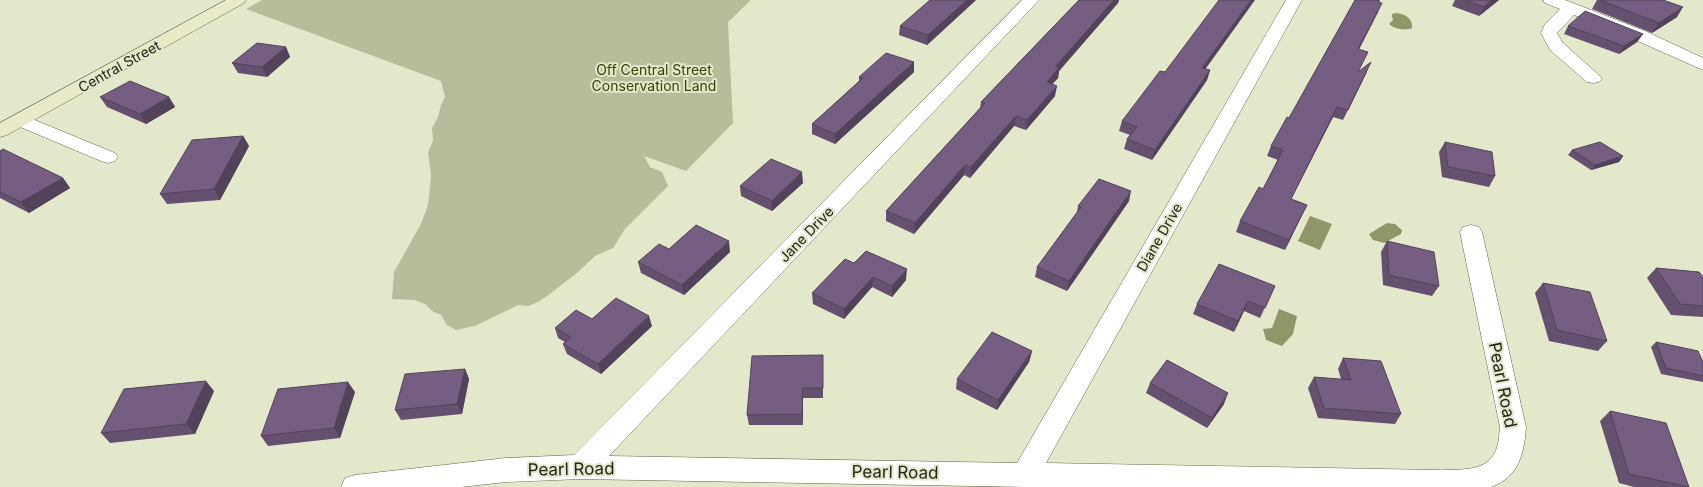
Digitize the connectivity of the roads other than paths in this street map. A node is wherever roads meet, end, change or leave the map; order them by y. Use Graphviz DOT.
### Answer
graph roads {
  1 [pos="238,0"];
  2 [pos="1031,0"];
  3 [pos="1294,0"];
  4 [pos="1551,0"];
  5 [pos="1571,8"];
  6 [pos="1703,65"];
  7 [pos="1593,78"];
  8 [pos="20,120"];
  9 [pos="0,131"];
  10 [pos="108,157"];
  11 [pos="1471,232"];
  12 [pos="581,467"];
  13 [pos="1025,475"];
  14 [pos="355,487"];
  1 -- 8 [label="street, Central Street"];
  2 -- 12 [label="street, Jane Drive"];
  3 -- 13 [label="street, Diane Drive"];
  4 -- 5 [label="street"];
  5 -- 6 [label="street"];
  5 -- 7 [label="street"];
  8 -- 9 [label="street, Central Street"];
  8 -- 10 [label="street"];
  11 -- 13 [label="street, Pearl Road"];
  12 -- 13 [label="street, Pearl Road"];
  12 -- 14 [label="street, Pearl Road"];
}
